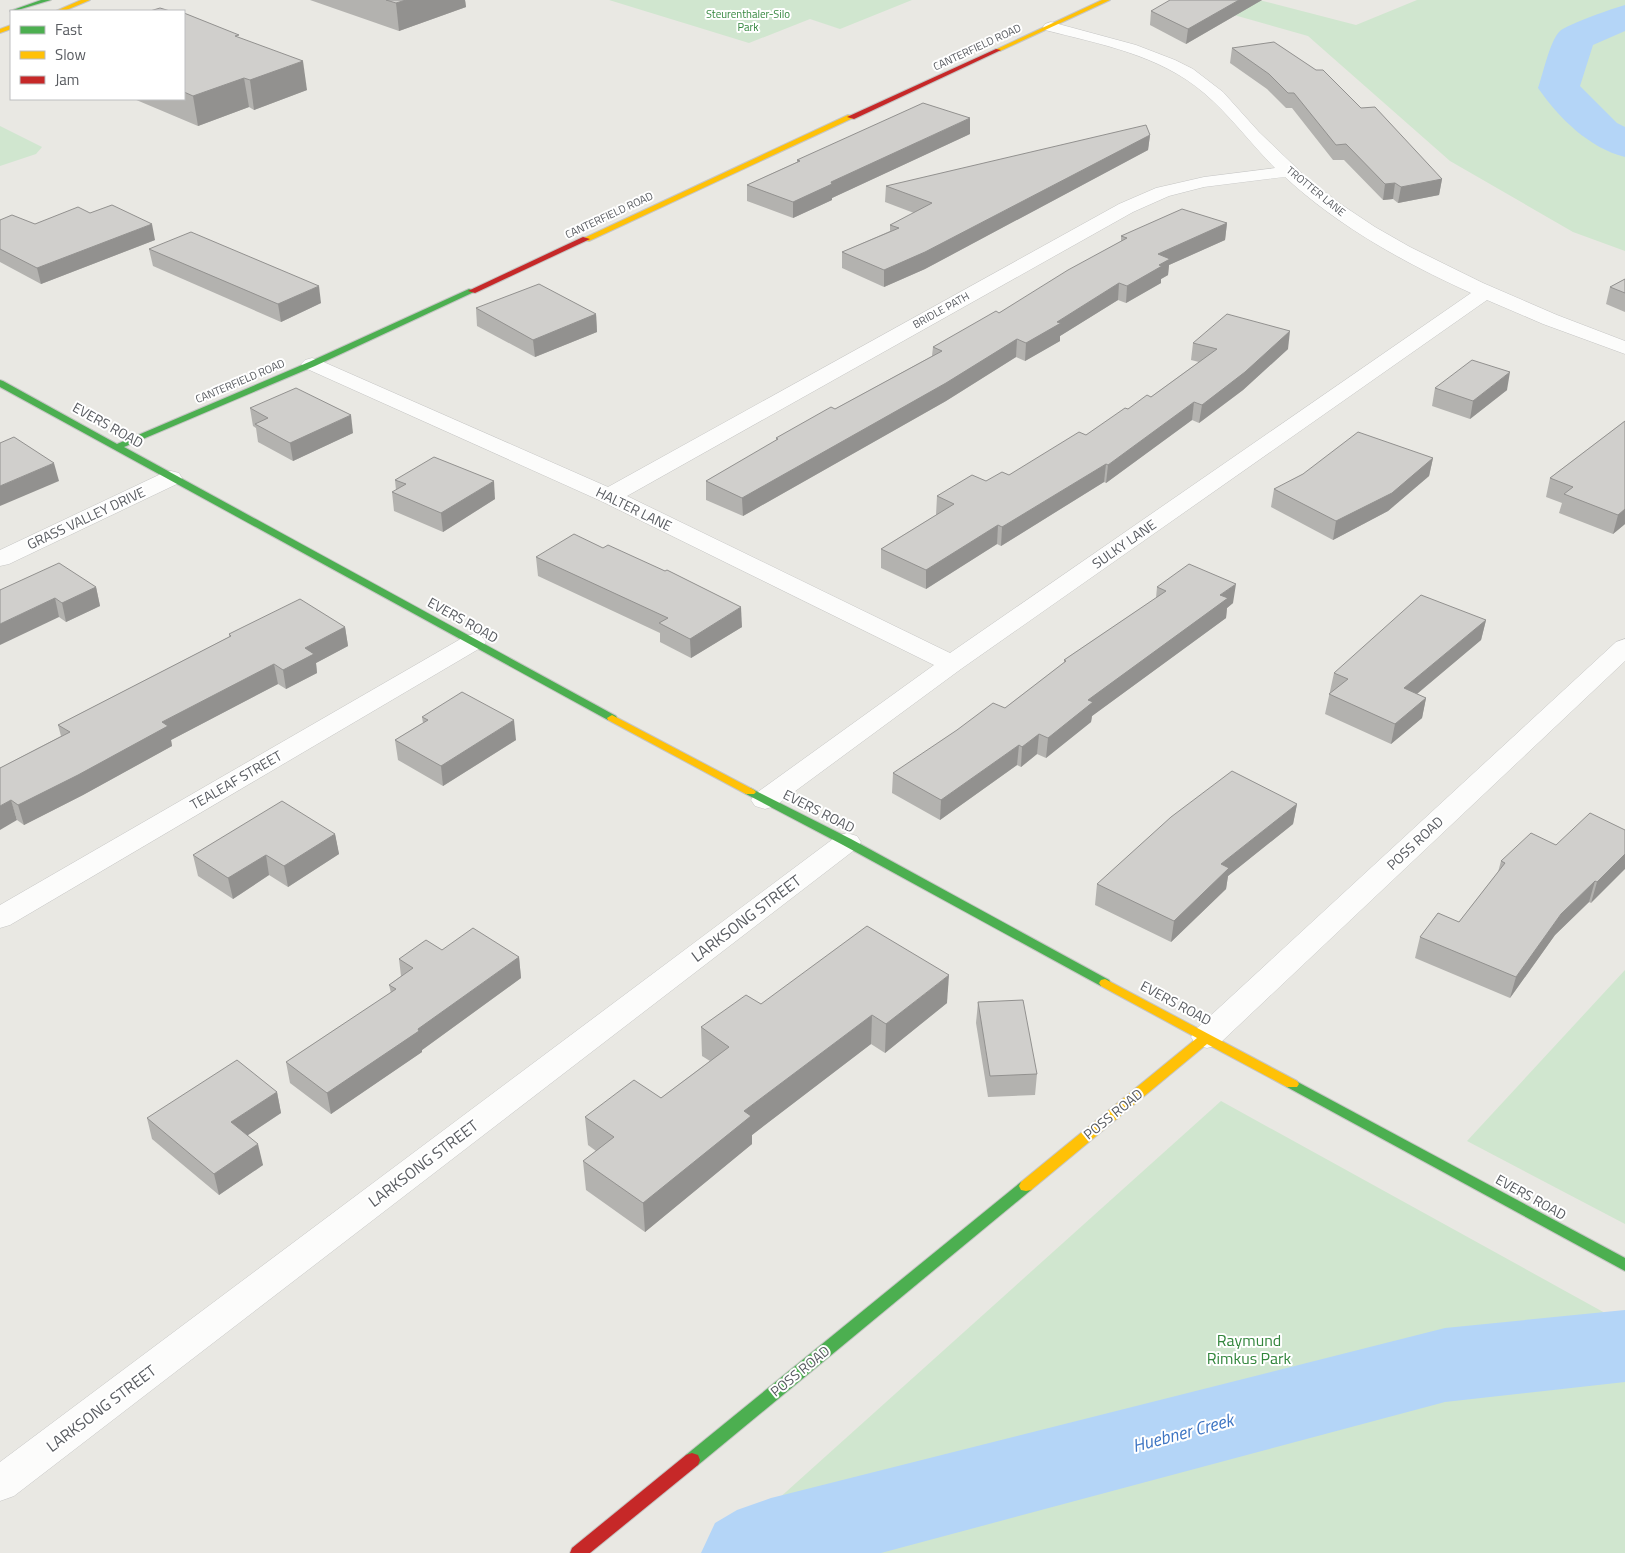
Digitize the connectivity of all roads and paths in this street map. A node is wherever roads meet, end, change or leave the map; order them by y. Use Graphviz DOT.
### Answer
graph roads {
  1 [pos="48,0"];
  2 [pos="87,0"];
  3 [pos="1107,0"];
  4 [pos="18,10"];
  5 [pos="62,10"];
  6 [pos="1051,27"];
  7 [pos="1291,172"];
  8 [pos="1486,292"];
  9 [pos="1625,348"];
  10 [pos="312,364"];
  11 [pos="0,383"];
  12 [pos="118,447"];
  13 [pos="171,478"];
  14 [pos="609,496"];
  15 [pos="0,559"];
  16 [pos="472,642"];
  17 [pos="1625,647"];
  18 [pos="952,664"];
  19 [pos="765,800"];
  20 [pos="846,842"];
  21 [pos="0,918"];
  22 [pos="1207,1037"];
  23 [pos="1625,1265"];
  24 [pos="0,1484"];
  25 [pos="578,1553"];
  1 -- 4 [label="street"];
  2 -- 5 [label="street"];
  3 -- 6 [label="street, CANTERFIELD ROAD"];
  6 -- 7 [label="street, TROTTER LANE"];
  6 -- 10 [label="street, CANTERFIELD ROAD"];
  7 -- 8 [label="street, TROTTER LANE"];
  7 -- 14 [label="street, BRIDLE PATH"];
  8 -- 9 [label="street, TROTTER LANE"];
  8 -- 18 [label="street, SULKY LANE"];
  10 -- 12 [label="street, CANTERFIELD ROAD"];
  10 -- 14 [label="street, HALTER LANE"];
  11 -- 12 [label="street, EVERS ROAD"];
  12 -- 13 [label="street, EVERS ROAD"];
  13 -- 15 [label="street, GRASS VALLEY DRIVE"];
  13 -- 16 [label="street, EVERS ROAD"];
  14 -- 18 [label="street, HALTER LANE"];
  16 -- 19 [label="street, EVERS ROAD"];
  16 -- 21 [label="street, TEALEAF STREET"];
  17 -- 22 [label="street, POSS ROAD"];
  18 -- 19 [label="street, SULKY LANE"];
  19 -- 20 [label="street, EVERS ROAD"];
  20 -- 22 [label="street, EVERS ROAD"];
  20 -- 24 [label="street, LARKSONG STREET"];
  22 -- 23 [label="street, EVERS ROAD"];
  22 -- 25 [label="street, POSS ROAD"];
}
